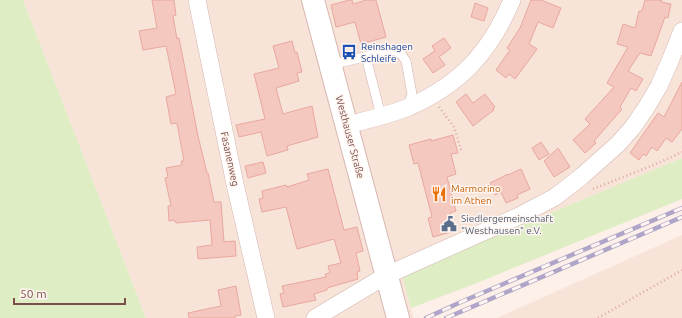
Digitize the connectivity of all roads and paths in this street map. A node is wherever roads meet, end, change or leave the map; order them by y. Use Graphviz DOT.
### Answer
graph roads {
  1 [pos="197,0"];
  2 [pos="313,0"];
  3 [pos="512,0"];
  4 [pos="682,31"];
  5 [pos="366,57"];
  6 [pos="330,65"];
  7 [pos="430,96"];
  8 [pos="408,108"];
  9 [pos="381,116"];
  10 [pos="347,125"];
  11 [pos="462,152"];
  12 [pos="682,152"];
  13 [pos="590,190"];
  14 [pos="682,270"];
  15 [pos="388,277"];
  16 [pos="266,318"];
  17 [pos="315,318"];
  18 [pos="398,318"];
  19 [pos="598,318"];
  1 -- 16 [label="street, Fasanenweg"];
  2 -- 6 [label="main road, Westhauser Straße"];
  3 -- 7 [label="street"];
  4 -- 15 [label="street"];
  5 -- 6 [label="lane"];
  5 -- 8 [label="lane"];
  5 -- 9 [label="lane"];
  6 -- 10 [label="main road, Westhauser Straße"];
  7 -- 8 [label="street"];
  7 -- 11 [label="path"];
  8 -- 9 [label="street"];
  9 -- 10 [label="street"];
  10 -- 15 [label="main road, Westhauser Straße"];
  12 -- 13 [label="path"];
  14 -- 19 [label="path"];
  15 -- 17 [label="street"];
  15 -- 18 [label="main road, Westhauser Straße"];
}
